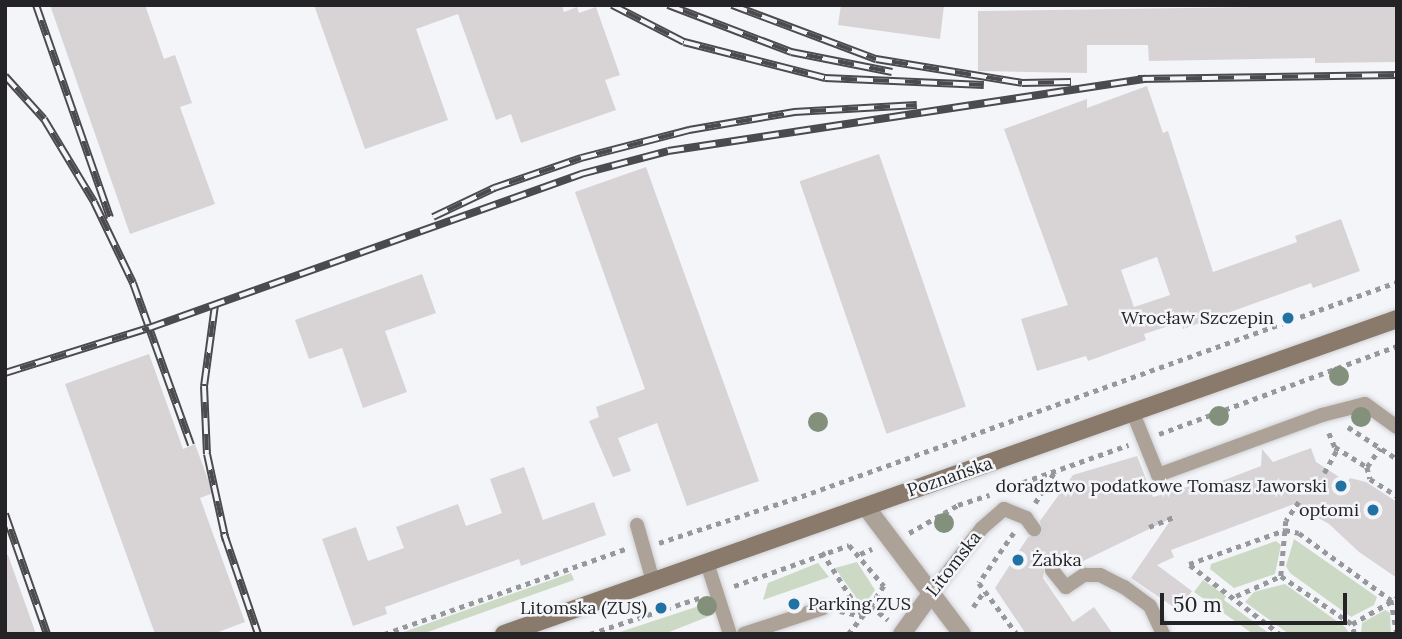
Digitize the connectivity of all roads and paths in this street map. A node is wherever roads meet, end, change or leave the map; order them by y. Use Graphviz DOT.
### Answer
graph roads {
  1 [pos="1397,282"];
  2 [pos="1397,319"];
  3 [pos="1397,346"];
  4 [pos="1353,366"];
  5 [pos="1133,414"];
  6 [pos="1339,421"];
  7 [pos="1326,426"];
  8 [pos="1397,427"];
  9 [pos="1338,448"];
  10 [pos="1380,448"];
  11 [pos="1397,459"];
  12 [pos="1367,467"];
  13 [pos="1324,473"];
  14 [pos="811,494"];
  15 [pos="1397,496"];
  16 [pos="815,502"];
  17 [pos="1299,502"];
  18 [pos="866,507"];
  19 [pos="1174,517"];
  20 [pos="637,525"];
  21 [pos="1149,527"];
  22 [pos="1034,529"];
  23 [pos="1285,530"];
  24 [pos="673,540"];
  25 [pos="828,542"];
  26 [pos="831,549"];
  27 [pos="625,550"];
  28 [pos="868,551"];
  29 [pos="822,552"];
  30 [pos="860,554"];
  31 [pos="707,562"];
  32 [pos="1052,570"];
  33 [pos="1281,576"];
  34 [pos="653,581"];
  35 [pos="722,591"];
  36 [pos="931,594"];
  37 [pos="707,596"];
  38 [pos="1236,596"];
  39 [pos="1394,599"];
  40 [pos="871,607"];
  41 [pos="972,607"];
  42 [pos="823,608"];
  43 [pos="863,616"];
  44 [pos="1352,624"];
  45 [pos="897,628"];
  46 [pos="525,630"];
  47 [pos="384,634"];
  48 [pos="504,634"];
  49 [pos="590,634"];
  50 [pos="730,634"];
  51 [pos="744,634"];
  52 [pos="848,634"];
  53 [pos="962,634"];
  54 [pos="1017,634"];
  55 [pos="1163,634"];
  56 [pos="1280,634"];
  57 [pos="1354,634"];
  58 [pos="1397,634"];
  1 -- 14 [label="path"];
  2 -- 5 [label="street, Poznańska"];
  3 -- 4 [label="path"];
  5 -- 8 [label="lane"];
  5 -- 18 [label="street, Poznańska"];
  6 -- 10 [label="path"];
  7 -- 9 [label="path"];
  9 -- 12 [label="path"];
  9 -- 13 [label="path"];
  10 -- 11 [label="path"];
  10 -- 12 [label="path"];
  12 -- 15 [label="path"];
  14 -- 16 [label="path"];
  14 -- 24 [label="path"];
  17 -- 23 [label="path"];
  18 -- 31 [label="street, Poznańska"];
  18 -- 36 [label="street"];
  19 -- 21 [label="path"];
  20 -- 34 [label="lane"];
  22 -- 36 [label="lane, Litomska"];
  23 -- 33 [label="path"];
  23 -- 38 [label="path"];
  23 -- 39 [label="path"];
  25 -- 26 [label="path"];
  26 -- 29 [label="path"];
  26 -- 30 [label="path"];
  27 -- 47 [label="path"];
  28 -- 30 [label="path"];
  29 -- 35 [label="path"];
  29 -- 43 [label="path"];
  30 -- 40 [label="path"];
  31 -- 34 [label="street, Poznańska"];
  31 -- 50 [label="lane"];
  32 -- 55 [label="lane"];
  33 -- 38 [label="path"];
  33 -- 44 [label="path"];
  34 -- 46 [label="street, Poznańska"];
  36 -- 45 [label="street, Litomska"];
  36 -- 53 [label="street"];
  37 -- 49 [label="path"];
  38 -- 56 [label="path"];
  39 -- 44 [label="path"];
  39 -- 58 [label="path"];
  40 -- 43 [label="path"];
  40 -- 45 [label="path"];
  41 -- 54 [label="path"];
  42 -- 51 [label="lane"];
  43 -- 52 [label="path"];
  44 -- 57 [label="path"];
  46 -- 48 [label="street, Poznańska"];
}
